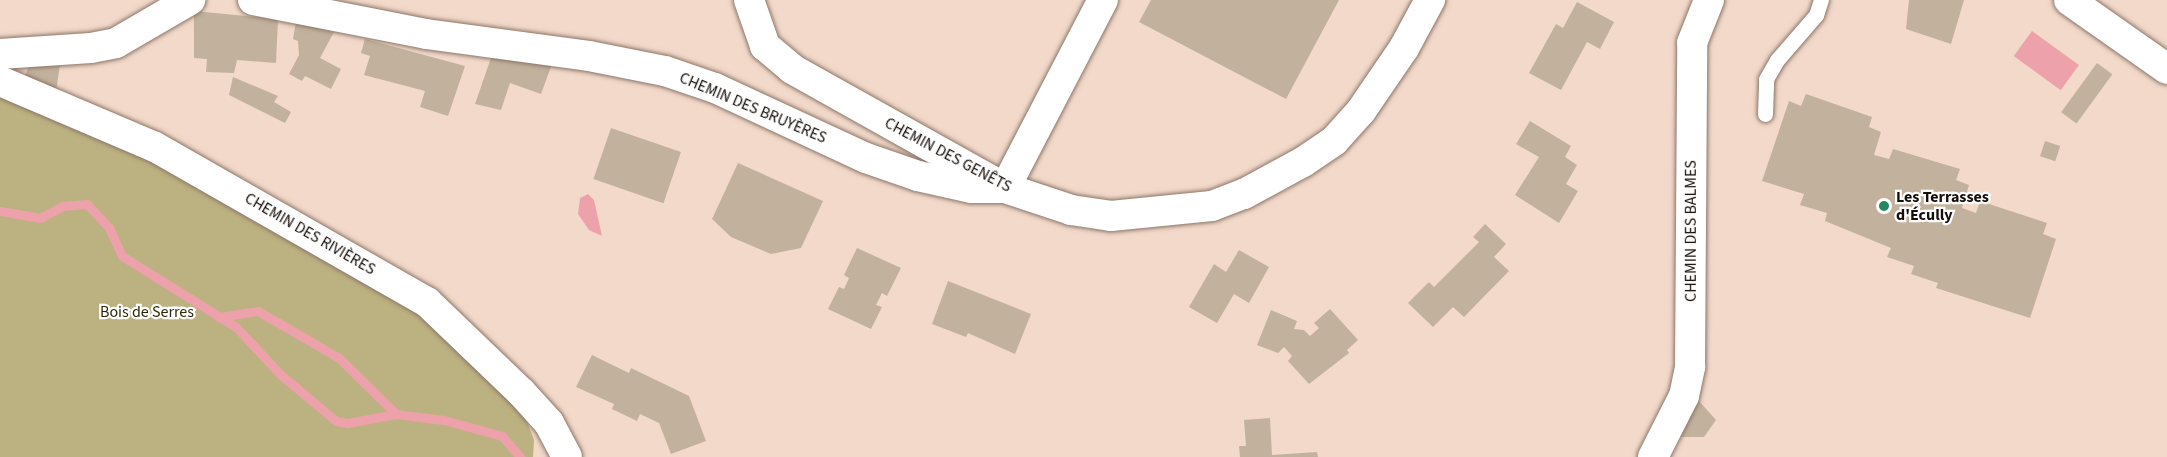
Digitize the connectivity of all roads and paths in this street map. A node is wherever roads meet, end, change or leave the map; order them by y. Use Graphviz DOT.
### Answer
graph roads {
  1 [pos="190,0"];
  2 [pos="253,0"];
  3 [pos="749,0"];
  4 [pos="1103,0"];
  5 [pos="1430,0"];
  6 [pos="1708,0"];
  7 [pos="1821,0"];
  8 [pos="2069,0"];
  9 [pos="0,54"];
  10 [pos="2167,69"];
  11 [pos="0,81"];
  12 [pos="1765,114"];
  13 [pos="1005,188"];
  14 [pos="567,457"];
  15 [pos="1653,457"];
  1 -- 9 [label="street"];
  2 -- 13 [label="street, CHEMIN DES BRUYÈRES"];
  3 -- 13 [label="street, CHEMIN DES GENÊTS"];
  4 -- 13 [label="street"];
  5 -- 13 [label="street, CHEMIN DES GENÊTS"];
  6 -- 15 [label="street, CHEMIN DES BALMES"];
  7 -- 12 [label="lane"];
  8 -- 10 [label="street"];
  11 -- 14 [label="street, CHEMIN DES RIVIÈRES"];
}
